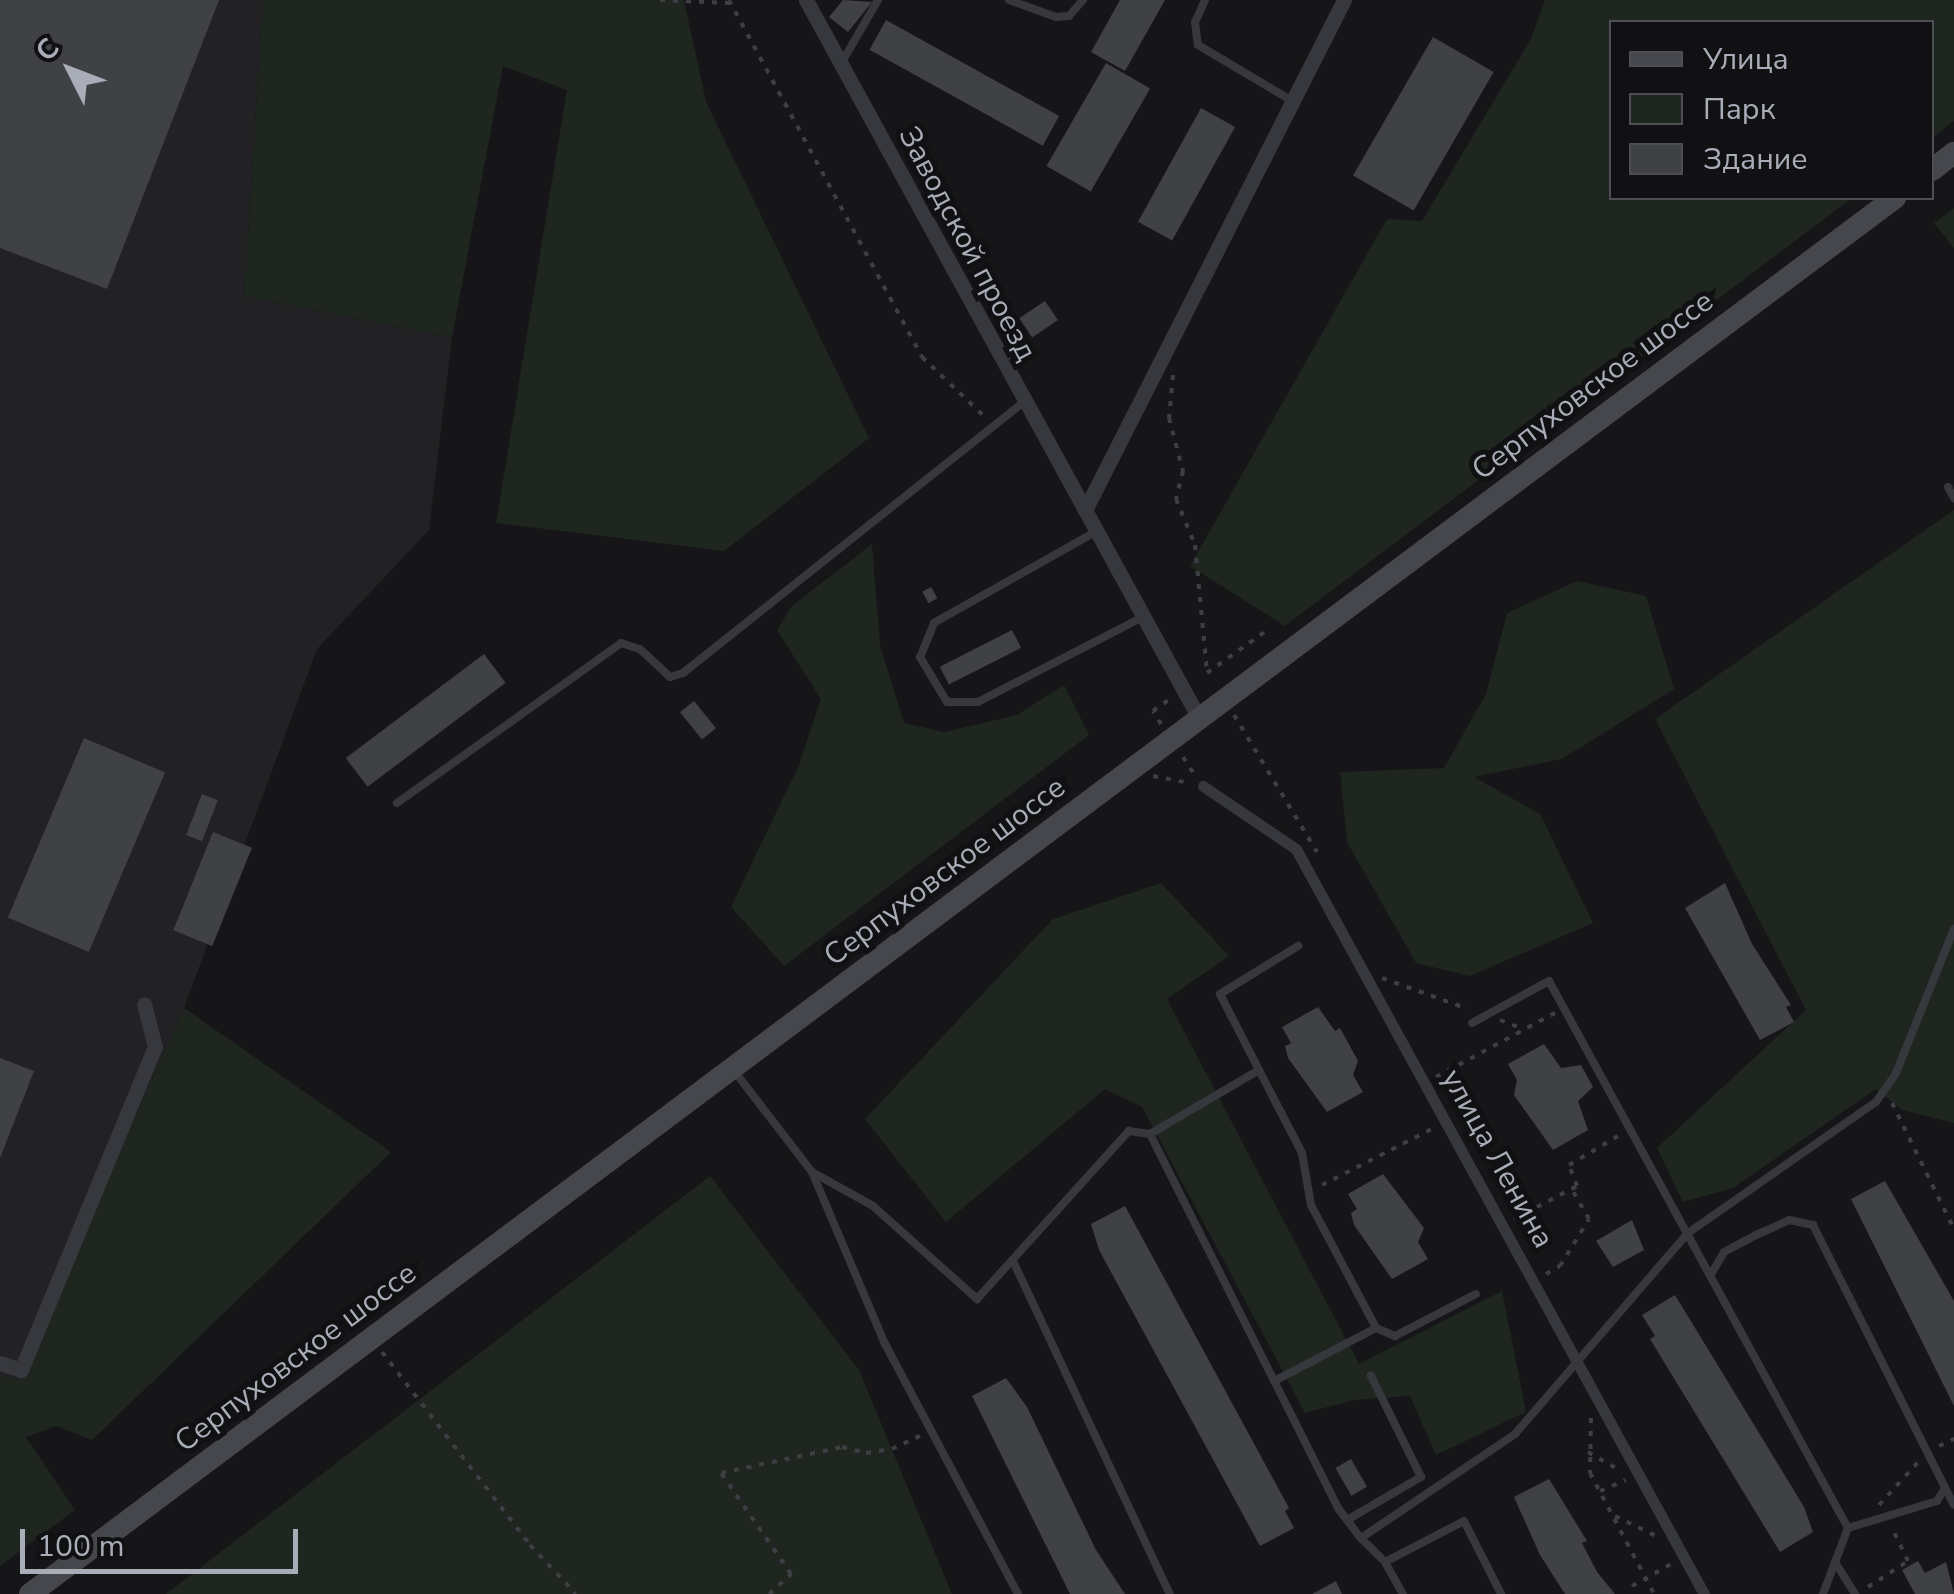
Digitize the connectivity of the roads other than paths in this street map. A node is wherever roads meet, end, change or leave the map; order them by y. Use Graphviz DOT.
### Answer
graph roads {
  1 [pos="806,0"];
  2 [pos="878,0"];
  3 [pos="1010,0"];
  4 [pos="1083,0"];
  5 [pos="1205,0"];
  6 [pos="1344,0"];
  7 [pos="840,66"];
  8 [pos="1289,98"];
  9 [pos="1954,153"];
  10 [pos="1934,168"];
  11 [pos="1892,200"];
  12 [pos="1022,403"];
  13 [pos="1948,487"];
  14 [pos="1954,498"];
  15 [pos="1085,510"];
  16 [pos="1097,531"];
  17 [pos="1143,617"];
  18 [pos="1200,720"];
  19 [pos="1203,786"];
  20 [pos="397,803"];
  21 [pos="1954,929"];
  22 [pos="1298,946"];
  23 [pos="144,1004"];
  24 [pos="1472,1023"];
  25 [pos="732,1069"];
  26 [pos="1259,1070"];
  27 [pos="1150,1134"];
  28 [pos="812,1172"];
  29 [pos="1688,1233"];
  30 [pos="1012,1261"];
  31 [pos="1711,1274"];
  32 [pos="1476,1294"];
  33 [pos="1376,1328"];
  34 [pos="1578,1361"];
  35 [pos="0,1364"];
  36 [pos="1371,1376"];
  37 [pos="1274,1381"];
  38 [pos="1944,1488"];
  39 [pos="1954,1505"];
  40 [pos="1347,1520"];
  41 [pos="1848,1528"];
  42 [pos="1361,1538"];
  43 [pos="1385,1562"];
  44 [pos="1835,1562"];
  45 [pos="30,1594"];
  46 [pos="1018,1594"];
  47 [pos="1170,1594"];
  48 [pos="1403,1594"];
  49 [pos="1501,1594"];
  50 [pos="1704,1594"];
  51 [pos="1823,1594"];
  52 [pos="1856,1594"];
  1 -- 7 [label="street, Заводской проезд"];
  2 -- 7 [label="lane"];
  3 -- 4 [label="lane"];
  5 -- 8 [label="lane"];
  6 -- 8 [label="street"];
  7 -- 12 [label="street, Заводской проезд"];
  8 -- 15 [label="street"];
  9 -- 10 [label="main road"];
  11 -- 18 [label="main road, Серпуховское шоссе"];
  12 -- 15 [label="street, Заводской проезд"];
  12 -- 20 [label="lane"];
  13 -- 14 [label="lane"];
  15 -- 16 [label="street, Заводской проезд"];
  16 -- 17 [label="street, Заводской проезд"];
  16 -- 17 [label="lane"];
  17 -- 18 [label="street, Заводской проезд"];
  18 -- 25 [label="main road, Серпуховское шоссе"];
  19 -- 34 [label="street, улица Ленина"];
  21 -- 29 [label="lane"];
  22 -- 26 [label="lane"];
  23 -- 35 [label="street"];
  24 -- 29 [label="lane"];
  25 -- 28 [label="lane"];
  25 -- 45 [label="main road, Серпуховское шоссе"];
  26 -- 27 [label="lane"];
  26 -- 33 [label="lane"];
  27 -- 30 [label="lane"];
  27 -- 37 [label="lane"];
  28 -- 30 [label="lane"];
  28 -- 46 [label="lane"];
  29 -- 31 [label="lane"];
  29 -- 34 [label="lane"];
  30 -- 47 [label="lane"];
  31 -- 38 [label="lane"];
  31 -- 41 [label="lane"];
  32 -- 33 [label="lane"];
  33 -- 37 [label="lane"];
  34 -- 42 [label="lane"];
  34 -- 50 [label="street, улица Ленина"];
  36 -- 40 [label="lane"];
  37 -- 40 [label="lane"];
  38 -- 39 [label="lane"];
  38 -- 41 [label="lane"];
  40 -- 42 [label="lane"];
  41 -- 44 [label="lane"];
  42 -- 43 [label="lane"];
  43 -- 48 [label="lane"];
  43 -- 49 [label="lane"];
  44 -- 51 [label="lane"];
  44 -- 52 [label="lane"];
}
